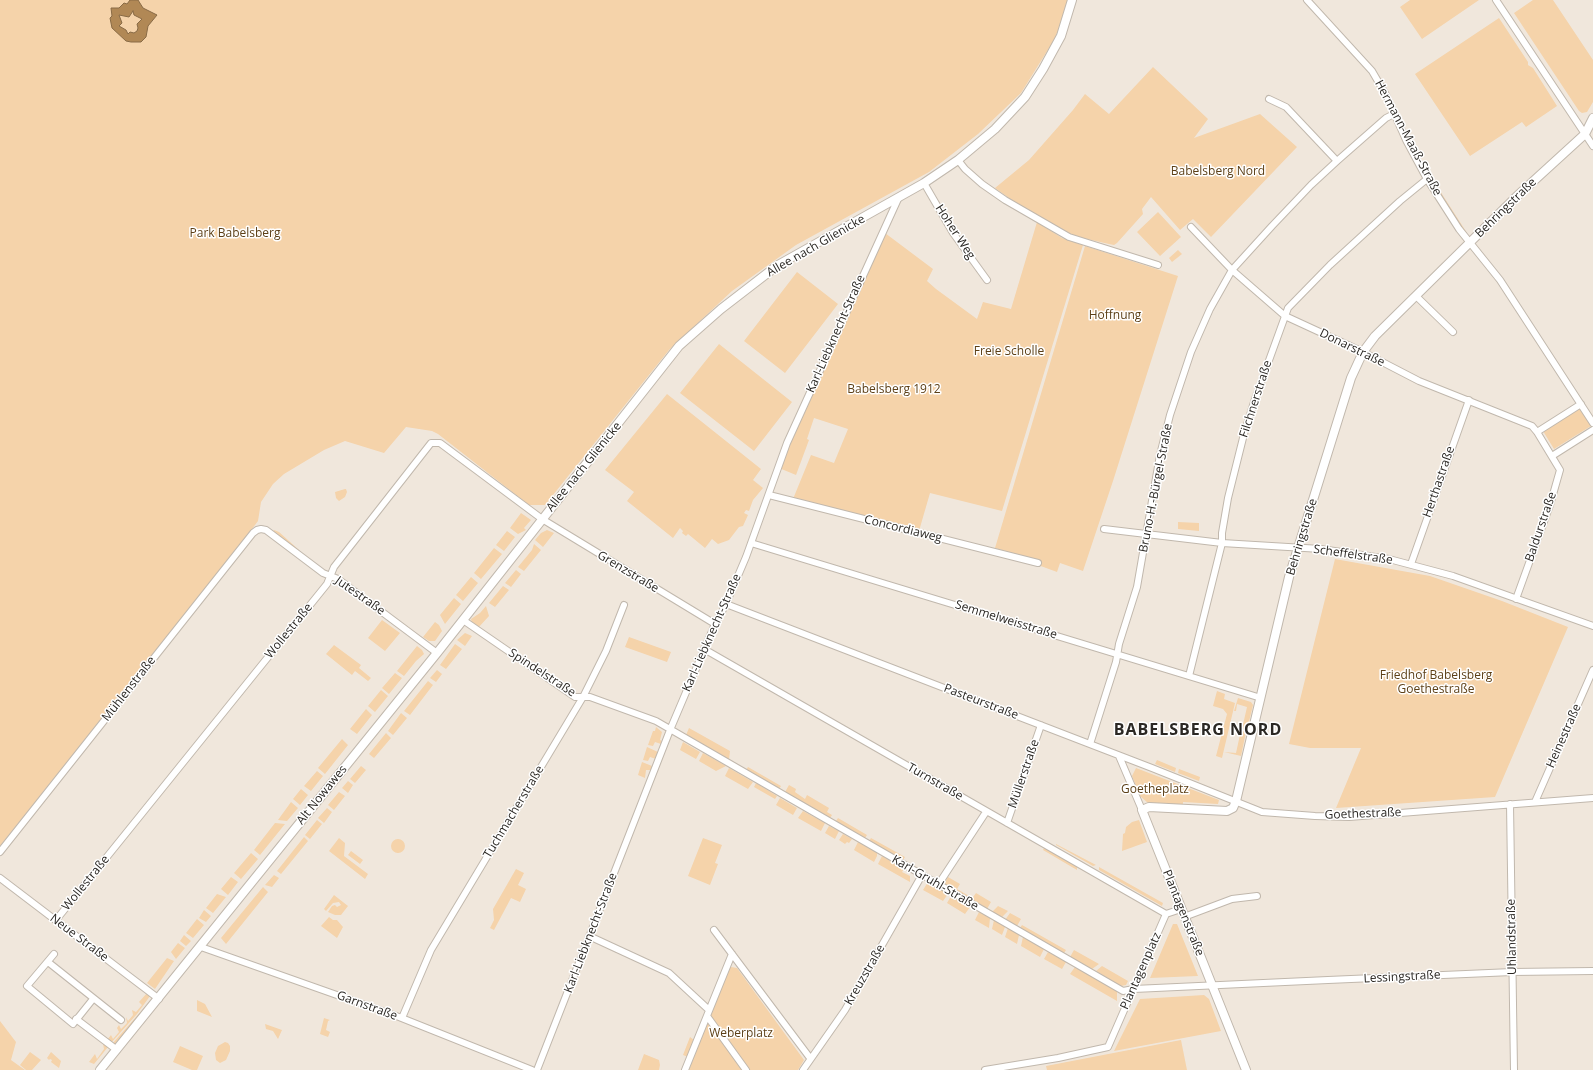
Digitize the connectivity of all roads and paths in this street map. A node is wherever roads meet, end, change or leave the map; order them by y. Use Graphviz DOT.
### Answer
graph roads {
  1 [pos="1072,0"];
  2 [pos="1307,0"];
  3 [pos="1496,0"];
  4 [pos="1269,99"];
  5 [pos="1394,114"];
  6 [pos="1593,118"];
  7 [pos="1585,134"];
  8 [pos="1593,146"];
  9 [pos="958,160"];
  10 [pos="1337,161"];
  11 [pos="1427,179"];
  12 [pos="924,183"];
  13 [pos="898,199"];
  14 [pos="1191,226"];
  15 [pos="1470,242"];
  16 [pos="1158,265"];
  17 [pos="1232,270"];
  18 [pos="987,280"];
  19 [pos="1416,296"];
  20 [pos="1285,316"];
  21 [pos="1452,332"];
  22 [pos="1363,352"];
  23 [pos="1469,400"];
  24 [pos="1581,404"];
  25 [pos="1593,423"];
  26 [pos="1593,430"];
  27 [pos="1537,432"];
  28 [pos="1552,456"];
  29 [pos="769,495"];
  30 [pos="542,519"];
  31 [pos="261,529"];
  32 [pos="1104,529"];
  33 [pos="1147,534"];
  34 [pos="751,543"];
  35 [pos="1222,543"];
  36 [pos="1298,547"];
  37 [pos="1038,563"];
  38 [pos="1411,564"];
  39 [pos="330,576"];
  40 [pos="1516,599"];
  41 [pos="726,604"];
  42 [pos="624,605"];
  43 [pos="463,620"];
  44 [pos="715,624"];
  45 [pos="1593,626"];
  46 [pos="704,649"];
  47 [pos="437,653"];
  48 [pos="1117,654"];
  49 [pos="1593,670"];
  50 [pos="1189,676"];
  51 [pos="583,697"];
  52 [pos="1260,698"];
  53 [pos="1041,725"];
  54 [pos="670,730"];
  55 [pos="1090,744"];
  56 [pos="1119,756"];
  57 [pos="1593,798"];
  58 [pos="1236,801"];
  59 [pos="1535,802"];
  60 [pos="1510,804"];
  61 [pos="1142,810"];
  62 [pos="986,812"];
  63 [pos="1007,823"];
  64 [pos="0,852"];
  65 [pos="922,875"];
  66 [pos="0,878"];
  67 [pos="938,885"];
  68 [pos="1257,896"];
  69 [pos="1181,909"];
  70 [pos="1166,914"];
  71 [pos="1184,917"];
  72 [pos="56,920"];
  73 [pos="714,930"];
  74 [pos="589,936"];
  75 [pos="201,947"];
  76 [pos="54,954"];
  77 [pos="732,954"];
  78 [pos="48,962"];
  79 [pos="1593,970"];
  80 [pos="1512,972"];
  81 [pos="1212,986"];
  82 [pos="1134,989"];
  83 [pos="93,998"];
  84 [pos="159,999"];
  85 [pos="708,1013"];
  86 [pos="402,1018"];
  87 [pos="76,1019"];
  88 [pos="120,1020"];
  89 [pos="116,1050"];
  90 [pos="810,1058"];
  91 [pos="100,1070"];
  92 [pos="532,1070"];
  93 [pos="537,1070"];
  94 [pos="685,1070"];
  95 [pos="746,1070"];
  96 [pos="802,1070"];
  97 [pos="985,1070"];
  98 [pos="1246,1070"];
  99 [pos="1514,1070"];
  1 -- 9 [label="street, Allee nach Glienicke"];
  2 -- 5 [label="street, Hermann-Maaß-Straße"];
  3 -- 7 [label="street"];
  4 -- 10 [label="street"];
  5 -- 10 [label="street, Bruno-H.-Bürgel-Straße"];
  5 -- 11 [label="street, Hermann-Maaß-Straße"];
  6 -- 7 [label="street, Behringstraße"];
  7 -- 8 [label="street"];
  7 -- 15 [label="street, Behringstraße"];
  9 -- 12 [label="street, Allee nach Glienicke"];
  9 -- 16 [label="street"];
  10 -- 17 [label="street, Bruno-H.-Bürgel-Straße"];
  11 -- 15 [label="street, Hermann-Maaß-Straße"];
  11 -- 20 [label="street, Filchnerstraße"];
  12 -- 13 [label="street, Allee nach Glienicke"];
  12 -- 18 [label="street, Hoher Weg"];
  13 -- 29 [label="street, Karl-Liebknecht-Straße"];
  13 -- 30 [label="street, Allee nach Glienicke"];
  14 -- 17 [label="street, Donarstraße"];
  15 -- 19 [label="street, Behringstraße"];
  15 -- 24 [label="street, Hermann-Maaß-Straße"];
  17 -- 20 [label="street, Donarstraße"];
  17 -- 33 [label="street, Bruno-H.-Bürgel-Straße"];
  19 -- 21 [label="street"];
  19 -- 22 [label="street, Behringstraße"];
  20 -- 22 [label="street, Donarstraße"];
  20 -- 35 [label="street, Filchnerstraße"];
  22 -- 23 [label="street, Donarstraße"];
  22 -- 36 [label="street, Behringstraße"];
  23 -- 27 [label="street, Donarstraße"];
  23 -- 38 [label="street, Herthastraße"];
  24 -- 25 [label="street, Hermann-Maaß-Straße"];
  24 -- 27 [label="street"];
  26 -- 28 [label="street"];
  27 -- 28 [label="street, Baldurstraße"];
  28 -- 40 [label="street, Baldurstraße"];
  29 -- 34 [label="street, Karl-Liebknecht-Straße"];
  29 -- 37 [label="street, Concordiaweg"];
  30 -- 39 [label="street, Wollestraße"];
  30 -- 43 [label="street, Alt Nowawes"];
  30 -- 44 [label="street, Grenzstraße"];
  31 -- 39 [label="street, Jutestraße"];
  31 -- 64 [label="street, Mühlenstraße"];
  32 -- 33 [label="street, Scheffelstraße"];
  33 -- 35 [label="street, Scheffelstraße"];
  33 -- 48 [label="street, Bruno-H.-Bürgel-Straße"];
  34 -- 41 [label="street, Karl-Liebknecht-Straße"];
  34 -- 48 [label="street, Semmelweisstraße"];
  35 -- 36 [label="street, Scheffelstraße"];
  35 -- 50 [label="street, Filchnerstraße"];
  36 -- 38 [label="street, Scheffelstraße"];
  36 -- 52 [label="street, Behringstraße"];
  38 -- 40 [label="street, Scheffelstraße"];
  39 -- 47 [label="street, Jutestraße"];
  39 -- 72 [label="street, Wollestraße"];
  40 -- 45 [label="street, Scheffelstraße"];
  41 -- 44 [label="street, Karl-Liebknecht-Straße"];
  41 -- 53 [label="street, Pasteurstraße"];
  42 -- 51 [label="street, Tuchmacherstraße"];
  43 -- 47 [label="street, Alt Nowawes"];
  43 -- 51 [label="street, Spindelstraße"];
  44 -- 46 [label="street, Karl-Liebknecht-Straße"];
  46 -- 54 [label="street, Karl-Liebknecht-Straße"];
  46 -- 62 [label="street, Turnstraße"];
  47 -- 75 [label="street, Alt Nowawes"];
  48 -- 50 [label="street, Semmelweisstraße"];
  48 -- 55 [label="street, Bruno-H.-Bürgel-Straße"];
  49 -- 59 [label="street, Heinestraße"];
  50 -- 52 [label="street, Semmelweisstraße"];
  51 -- 54 [label="street, Spindelstraße"];
  51 -- 86 [label="street, Tuchmacherstraße"];
  52 -- 58 [label="street, Behringstraße"];
  53 -- 55 [label="street, Pasteurstraße"];
  53 -- 63 [label="street, Müllerstraße"];
  54 -- 65 [label="street, Karl-Gruhl-Straße"];
  54 -- 74 [label="street, Karl-Liebknecht-Straße"];
  55 -- 56 [label="street, Pasteurstraße"];
  56 -- 58 [label="street, Pasteurstraße"];
  56 -- 61 [label="street, Plantagenstraße"];
  57 -- 59 [label="street, Goethestraße"];
  58 -- 60 [label="street, Goethestraße"];
  58 -- 61 [label="street"];
  59 -- 60 [label="street, Goethestraße"];
  60 -- 80 [label="street, Uhlandstraße"];
  61 -- 69 [label="street, Plantagenstraße"];
  62 -- 63 [label="street, Turnstraße"];
  62 -- 67 [label="street"];
  63 -- 70 [label="street, Turnstraße"];
  65 -- 67 [label="street, Karl-Gruhl-Straße"];
  65 -- 90 [label="street, Kreuzstraße"];
  66 -- 72 [label="street, Neue Straße"];
  67 -- 82 [label="street, Karl-Gruhl-Straße"];
  68 -- 71 [label="street"];
  69 -- 70 [label="street"];
  69 -- 71 [label="street, Plantagenstraße"];
  70 -- 82 [label="street, Plantagenplatz"];
  71 -- 81 [label="street, Plantagenstraße"];
  72 -- 84 [label="street, Neue Straße"];
  73 -- 77 [label="street"];
  74 -- 85 [label="street"];
  74 -- 93 [label="street, Karl-Liebknecht-Straße"];
  75 -- 84 [label="street, Alt Nowawes"];
  75 -- 86 [label="street, Garnstraße"];
  76 -- 78 [label="street"];
  77 -- 85 [label="street"];
  77 -- 90 [label="street"];
  78 -- 83 [label="street"];
  78 -- 87 [label="street"];
  79 -- 80 [label="street, Lessingstraße"];
  80 -- 81 [label="street, Lessingstraße"];
  80 -- 99 [label="street, Uhlandstraße"];
  81 -- 82 [label="street, Karl-Gruhl-Straße"];
  81 -- 98 [label="street, Plantagenstraße"];
  82 -- 97 [label="street, Plantagenplatz"];
  83 -- 87 [label="street"];
  83 -- 88 [label="street"];
  84 -- 89 [label="street, Alt Nowawes"];
  85 -- 94 [label="street"];
  85 -- 95 [label="street"];
  86 -- 92 [label="street, Garnstraße"];
  87 -- 89 [label="street"];
  89 -- 91 [label="street, Alt Nowawes"];
  90 -- 96 [label="street, Kreuzstraße"];
}
